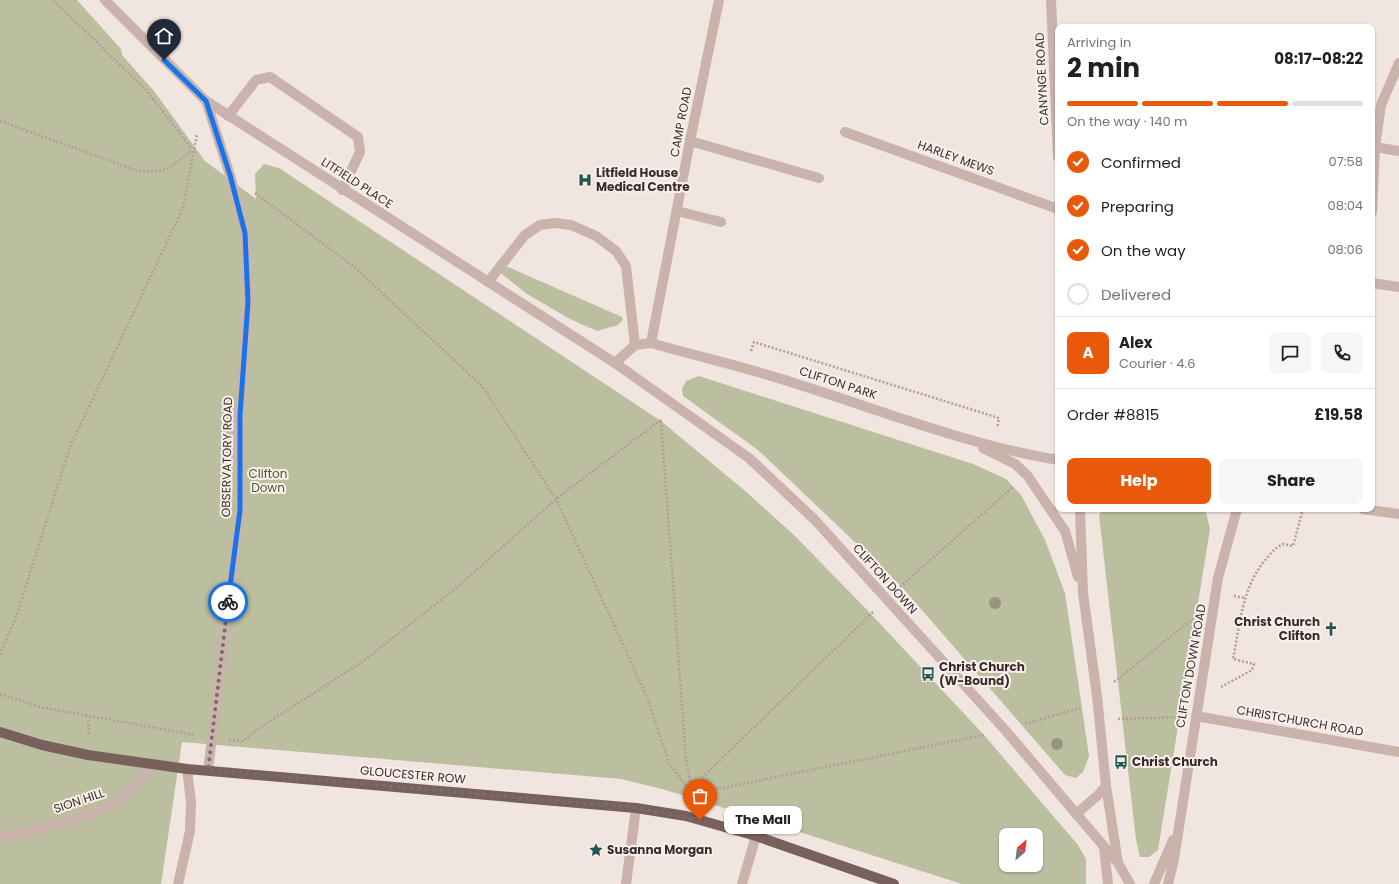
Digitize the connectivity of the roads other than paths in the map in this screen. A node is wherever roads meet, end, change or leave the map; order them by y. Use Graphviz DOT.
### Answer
graph roads {
  1 [pos="105,0"];
  2 [pos="719,0"];
  3 [pos="1051,0"];
  4 [pos="1055,33"];
  5 [pos="1399,63"];
  6 [pos="206,101"];
  7 [pos="228,116"];
  8 [pos="845,132"];
  9 [pos="690,141"];
  10 [pos="1375,147"];
  11 [pos="1399,151"];
  12 [pos="819,178"];
  13 [pos="342,190"];
  14 [pos="1055,208"];
  15 [pos="677,211"];
  16 [pos="720,222"];
  17 [pos="488,282"];
  18 [pos="1375,283"];
  19 [pos="1399,287"];
  20 [pos="651,343"];
  21 [pos="635,345"];
  22 [pos="615,363"];
  23 [pos="963,438"];
  24 [pos="1055,459"];
  25 [pos="1375,511"];
  26 [pos="1080,512"];
  27 [pos="1236,512"];
  28 [pos="1399,514"];
  29 [pos="1083,593"];
  30 [pos="1196,716"];
  31 [pos="0,732"];
  32 [pos="1399,752"];
  33 [pos="151,764"];
  34 [pos="187,769"];
  35 [pos="208,770"];
  36 [pos="1106,786"];
  37 [pos="636,808"];
  38 [pos="1076,814"];
  39 [pos="1177,829"];
  40 [pos="756,836"];
  41 [pos="0,838"];
  42 [pos="1104,846"];
  43 [pos="1118,863"];
  44 [pos="178,884"];
  45 [pos="626,884"];
  46 [pos="742,884"];
  47 [pos="894,884"];
  48 [pos="1108,884"];
  49 [pos="1130,884"];
  50 [pos="1154,884"];
  51 [pos="1168,884"];
  1 -- 6 [label="street, LITFIELD PLACE"];
  2 -- 9 [label="street, CAMP ROAD"];
  3 -- 4 [label="street, CANYNGE ROAD"];
  5 -- 10 [label="street"];
  6 -- 7 [label="street, LITFIELD PLACE"];
  6 -- 35 [label="street, OBSERVATORY ROAD"];
  7 -- 13 [label="street, LITFIELD PLACE"];
  7 -- 13 [label="street"];
  8 -- 14 [label="street, HARLEY MEWS"];
  9 -- 12 [label="street"];
  9 -- 15 [label="street, CAMP ROAD"];
  10 -- 11 [label="street"];
  13 -- 17 [label="street, LITFIELD PLACE"];
  15 -- 16 [label="street"];
  15 -- 20 [label="street, CAMP ROAD"];
  17 -- 21 [label="street"];
  17 -- 22 [label="street, LITFIELD PLACE"];
  18 -- 19 [label="street"];
  20 -- 21 [label="street, CLIFTON PARK"];
  20 -- 23 [label="street, CLIFTON PARK"];
  21 -- 22 [label="street"];
  22 -- 38 [label="street, CLIFTON DOWN"];
  23 -- 24 [label="street, CLIFTON PARK"];
  23 -- 29 [label="street"];
  25 -- 28 [label="street"];
  26 -- 29 [label="street"];
  27 -- 30 [label="street, CLIFTON DOWN ROAD"];
  29 -- 36 [label="street"];
  30 -- 32 [label="street, CHRISTCHURCH ROAD"];
  30 -- 39 [label="street, CLIFTON DOWN ROAD"];
  31 -- 33 [label="main road, GLOUCESTER ROW"];
  33 -- 34 [label="main road, GLOUCESTER ROW"];
  33 -- 41 [label="street, SION HILL"];
  34 -- 35 [label="main road, GLOUCESTER ROW"];
  34 -- 44 [label="street"];
  35 -- 37 [label="main road, GLOUCESTER ROW"];
  36 -- 38 [label="street"];
  36 -- 43 [label="street"];
  37 -- 40 [label="main road, GLOUCESTER ROW"];
  37 -- 45 [label="street"];
  38 -- 42 [label="street, CLIFTON DOWN"];
  39 -- 50 [label="street, CLIFTON DOWN ROAD"];
  39 -- 51 [label="street, CLIFTON DOWN ROAD"];
  40 -- 46 [label="street"];
  40 -- 47 [label="main road, GLOUCESTER ROW"];
  42 -- 43 [label="street, CLIFTON DOWN"];
  42 -- 48 [label="street"];
  43 -- 49 [label="street, CLIFTON DOWN"];
}
